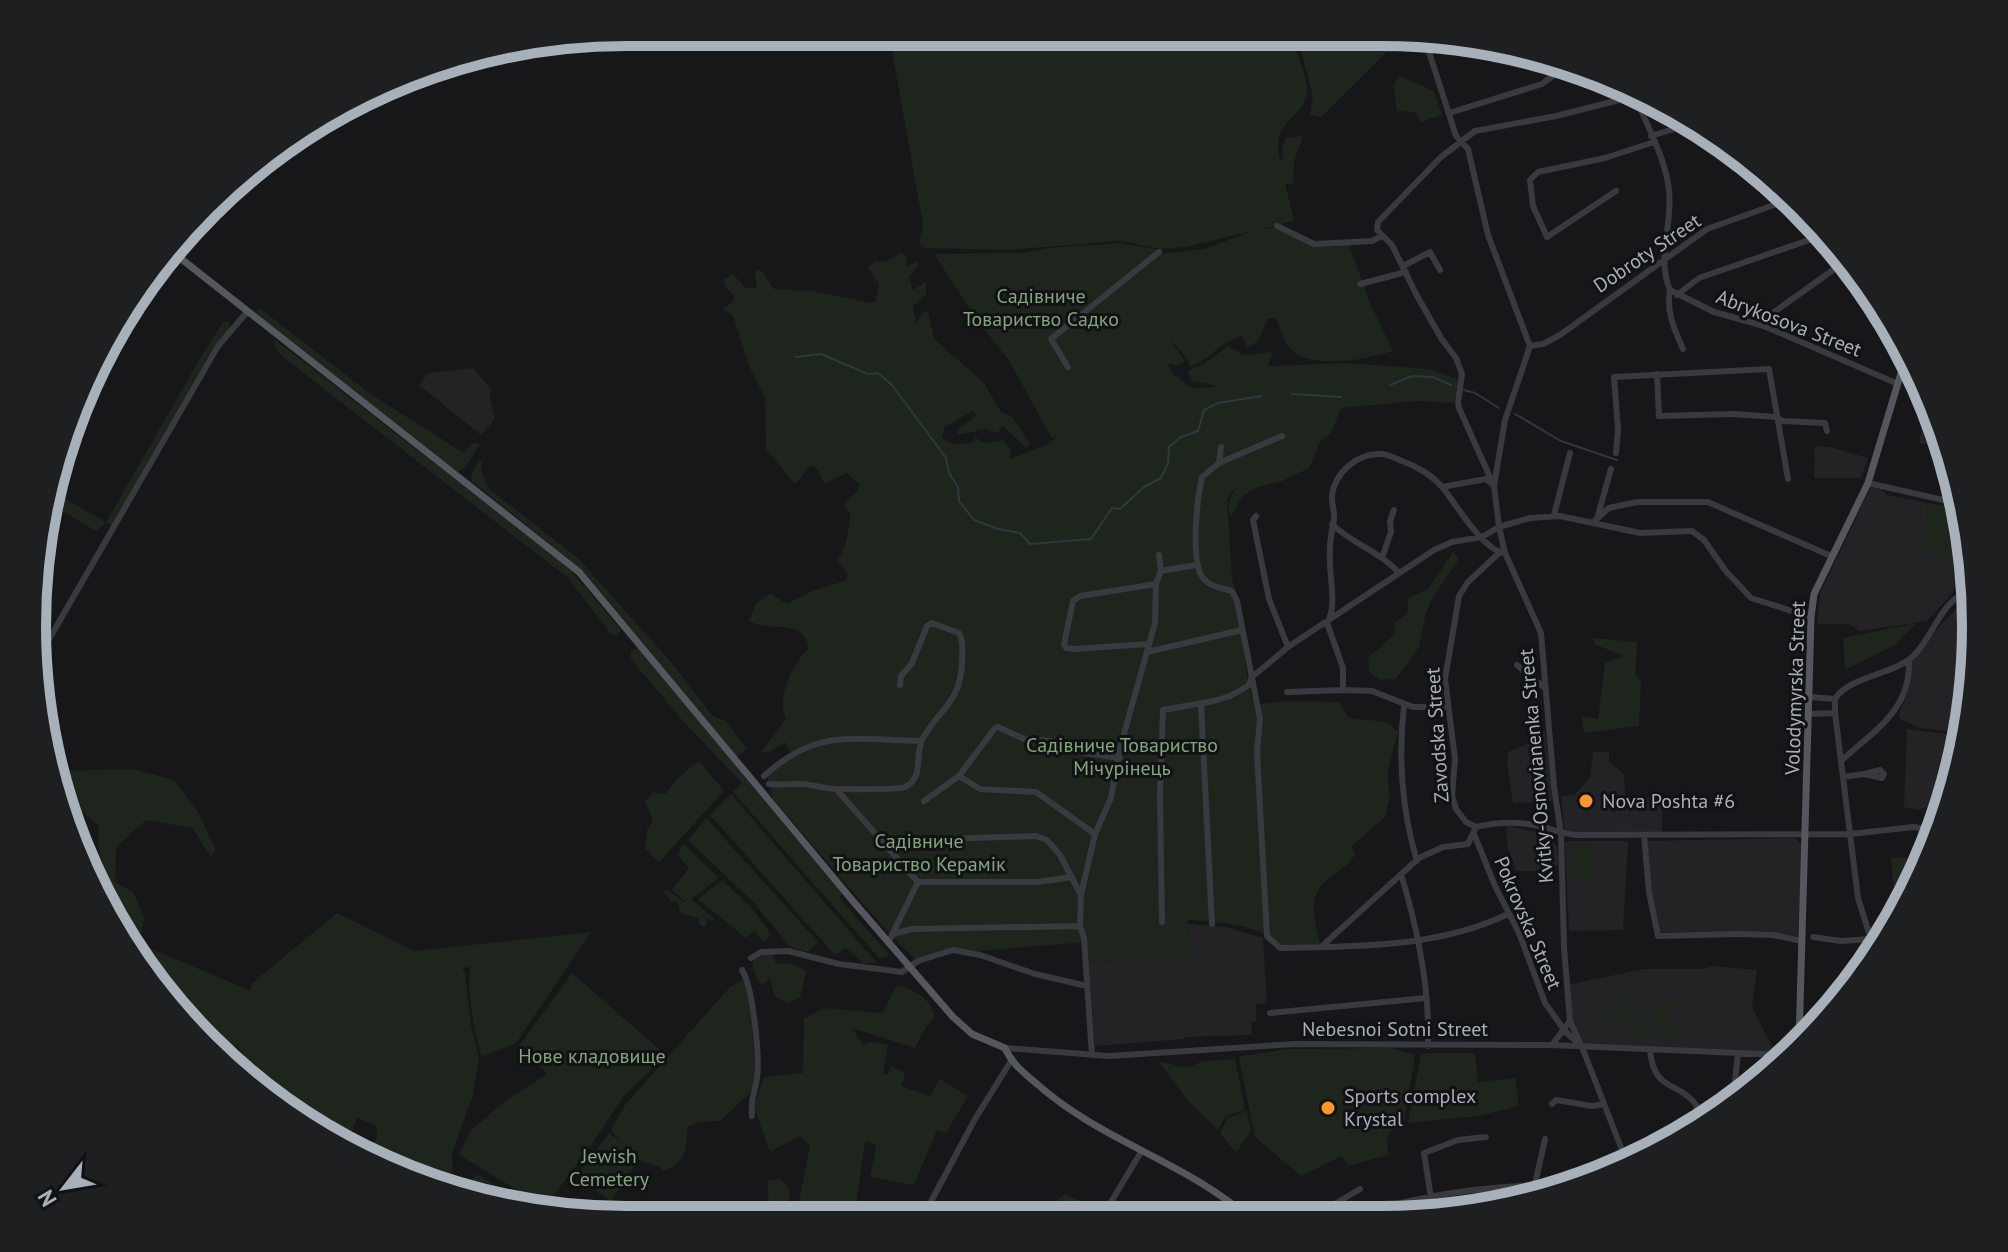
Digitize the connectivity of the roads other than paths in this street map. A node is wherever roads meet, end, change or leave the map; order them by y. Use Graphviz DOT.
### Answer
graph roads {
  1 [pos="1429,52"];
  2 [pos="1556,73"];
  3 [pos="1621,98"];
  4 [pos="1639,106"];
  5 [pos="1449,113"];
  6 [pos="1679,128"];
  7 [pos="1653,139"];
  8 [pos="1461,142"];
  9 [pos="1616,191"];
  10 [pos="1778,203"];
  11 [pos="1277,226"];
  12 [pos="1382,236"];
  13 [pos="1812,239"];
  14 [pos="1159,252"];
  15 [pos="179,257"];
  16 [pos="1663,259"];
  17 [pos="1837,267"];
  18 [pos="1404,269"];
  19 [pos="1440,270"];
  20 [pos="1360,284"];
  21 [pos="1674,292"];
  22 [pos="247,312"];
  23 [pos="1764,326"];
  24 [pos="1530,346"];
  25 [pos="1683,349"];
  26 [pos="1068,367"];
  27 [pos="1902,369"];
  28 [pos="1657,374"];
  29 [pos="1898,384"];
  30 [pos="1776,417"];
  31 [pos="1827,431"];
  32 [pos="1282,436"];
  33 [pos="1221,447"];
  34 [pos="1570,453"];
  35 [pos="1616,453"];
  36 [pos="1219,463"];
  37 [pos="1611,469"];
  38 [pos="1788,479"];
  39 [pos="1868,483"];
  40 [pos="1494,486"];
  41 [pos="1442,487"];
  42 [pos="1948,501"];
  43 [pos="1394,510"];
  44 [pos="1554,515"];
  45 [pos="1256,516"];
  46 [pos="1594,520"];
  47 [pos="1332,524"];
  48 [pos="1499,527"];
  49 [pos="1482,537"];
  50 [pos="1502,553"];
  51 [pos="1159,555"];
  52 [pos="1831,556"];
  53 [pos="1382,558"];
  54 [pos="1196,565"];
  55 [pos="1161,571"];
  56 [pos="1399,573"];
  57 [pos="1156,584"];
  58 [pos="1961,595"];
  59 [pos="1811,617"];
  60 [pos="1327,623"];
  61 [pos="1242,630"];
  62 [pos="46,644"];
  63 [pos="1288,647"];
  64 [pos="1148,648"];
  65 [pos="1909,660"];
  66 [pos="1517,665"];
  67 [pos="1252,677"];
  68 [pos="900,685"];
  69 [pos="1545,688"];
  70 [pos="1343,690"];
  71 [pos="1287,692"];
  72 [pos="1810,697"];
  73 [pos="1835,699"];
  74 [pos="1201,704"];
  75 [pos="1404,706"];
  76 [pos="1448,707"];
  77 [pos="1835,713"];
  78 [pos="1809,714"];
  79 [pos="921,741"];
  80 [pos="1120,758"];
  81 [pos="1842,760"];
  82 [pos="1864,774"];
  83 [pos="764,776"];
  84 [pos="959,776"];
  85 [pos="1843,777"];
  86 [pos="769,784"];
  87 [pos="836,789"];
  88 [pos="924,801"];
  89 [pos="1925,828"];
  90 [pos="1475,831"];
  91 [pos="1095,834"];
  92 [pos="1561,834"];
  93 [pos="1805,834"];
  94 [pos="1851,834"];
  95 [pos="1644,835"];
  96 [pos="881,841"];
  97 [pos="1468,844"];
  98 [pos="1417,861"];
  99 [pos="1486,865"];
  100 [pos="1401,874"];
  101 [pos="1072,877"];
  102 [pos="918,882"];
  103 [pos="1081,895"];
  104 [pos="1508,914"];
  105 [pos="1162,922"];
  106 [pos="1212,924"];
  107 [pos="1080,926"];
  108 [pos="893,934"];
  109 [pos="1813,937"];
  110 [pos="1420,939"];
  111 [pos="1870,939"];
  112 [pos="1802,941"];
  113 [pos="888,943"];
  114 [pos="1321,947"];
  115 [pos="751,958"];
  116 [pos="909,968"];
  117 [pos="742,970"];
  118 [pos="1087,986"];
  119 [pos="1426,998"];
  120 [pos="1270,1013"];
  121 [pos="1570,1021"];
  122 [pos="1799,1028"];
  123 [pos="1565,1031"];
  124 [pos="1552,1045"];
  125 [pos="1428,1046"];
  126 [pos="1582,1047"];
  127 [pos="1005,1048"];
  128 [pos="1650,1050"];
  129 [pos="1738,1053"];
  130 [pos="1772,1054"];
  131 [pos="1092,1055"];
  132 [pos="1011,1061"];
  133 [pos="1736,1085"];
  134 [pos="1552,1104"];
  135 [pos="1604,1104"];
  136 [pos="1696,1113"];
  137 [pos="752,1116"];
  138 [pos="1486,1137"];
  139 [pos="1545,1139"];
  140 [pos="1141,1152"];
  141 [pos="1623,1153"];
  142 [pos="1536,1184"];
  143 [pos="1360,1189"];
  144 [pos="1432,1195"];
  145 [pos="1433,1204"];
  146 [pos="929,1206"];
  147 [pos="1107,1206"];
  148 [pos="1234,1206"];
  149 [pos="1331,1206"];
  150 [pos="1394,1206"];
  1 -- 5 [label="street"];
  2 -- 5 [label="street"];
  3 -- 8 [label="street"];
  4 -- 7 [label="street"];
  5 -- 8 [label="street"];
  6 -- 7 [label="street"];
  7 -- 9 [label="street"];
  7 -- 16 [label="street"];
  8 -- 12 [label="street"];
  8 -- 24 [label="street"];
  10 -- 16 [label="street, Dobroty Street"];
  11 -- 12 [label="street"];
  12 -- 18 [label="street"];
  13 -- 21 [label="street"];
  14 -- 26 [label="street"];
  15 -- 22 [label="main road"];
  16 -- 21 [label="street"];
  16 -- 24 [label="street, Dobroty Street"];
  17 -- 23 [label="street"];
  18 -- 19 [label="street"];
  18 -- 20 [label="street"];
  18 -- 40 [label="street, Kvitky-Osnovianenka Street"];
  21 -- 23 [label="street, Abrykosova Street"];
  21 -- 25 [label="street"];
  22 -- 62 [label="street"];
  22 -- 113 [label="main road"];
  23 -- 29 [label="street, Abrykosova Street"];
  24 -- 40 [label="street, Kvitky-Osnovianenka Street"];
  27 -- 29 [label="main road, Volodymyrska Street"];
  28 -- 30 [label="street"];
  28 -- 30 [label="street"];
  28 -- 35 [label="street"];
  29 -- 39 [label="main road, Volodymyrska Street"];
  30 -- 31 [label="street"];
  30 -- 38 [label="street"];
  32 -- 36 [label="street"];
  33 -- 36 [label="street"];
  34 -- 44 [label="street"];
  36 -- 54 [label="street"];
  37 -- 46 [label="street"];
  39 -- 42 [label="street"];
  39 -- 52 [label="main road, Volodymyrska Street"];
  40 -- 41 [label="street"];
  40 -- 48 [label="street, Kvitky-Osnovianenka Street"];
  41 -- 47 [label="street"];
  41 -- 49 [label="street"];
  43 -- 53 [label="street"];
  44 -- 46 [label="street"];
  44 -- 48 [label="street"];
  45 -- 63 [label="street"];
  46 -- 52 [label="street"];
  46 -- 59 [label="street"];
  47 -- 53 [label="street"];
  47 -- 60 [label="street"];
  48 -- 49 [label="street"];
  48 -- 50 [label="street, Kvitky-Osnovianenka Street"];
  49 -- 50 [label="street"];
  49 -- 56 [label="street"];
  50 -- 69 [label="street, Kvitky-Osnovianenka Street"];
  50 -- 76 [label="street, Zavodska Street"];
  51 -- 55 [label="street"];
  52 -- 59 [label="main road, Volodymyrska Street"];
  53 -- 56 [label="street"];
  54 -- 55 [label="street"];
  54 -- 61 [label="street"];
  55 -- 57 [label="street"];
  56 -- 60 [label="street"];
  57 -- 64 [label="street"];
  57 -- 64 [label="street"];
  58 -- 65 [label="street"];
  59 -- 72 [label="main road, Volodymyrska Street"];
  60 -- 63 [label="street"];
  60 -- 70 [label="street"];
  61 -- 64 [label="street"];
  61 -- 67 [label="street"];
  63 -- 67 [label="street"];
  64 -- 80 [label="street"];
  65 -- 73 [label="street"];
  65 -- 81 [label="street"];
  66 -- 69 [label="street"];
  67 -- 74 [label="street"];
  67 -- 114 [label="street"];
  68 -- 79 [label="street"];
  69 -- 92 [label="street, Kvitky-Osnovianenka Street"];
  70 -- 71 [label="street"];
  70 -- 75 [label="street"];
  72 -- 73 [label="street"];
  72 -- 78 [label="main road, Volodymyrska Street"];
  73 -- 77 [label="street"];
  74 -- 105 [label="street"];
  74 -- 106 [label="street"];
  75 -- 76 [label="street"];
  75 -- 98 [label="street"];
  76 -- 90 [label="street, Zavodska Street"];
  77 -- 78 [label="street"];
  77 -- 81 [label="street"];
  78 -- 93 [label="main road, Volodymyrska Street"];
  79 -- 83 [label="street"];
  79 -- 87 [label="street"];
  80 -- 84 [label="street"];
  80 -- 91 [label="street"];
  81 -- 85 [label="street"];
  82 -- 85 [label="street"];
  84 -- 88 [label="street"];
  84 -- 91 [label="street"];
  85 -- 94 [label="street"];
  86 -- 87 [label="street"];
  87 -- 96 [label="street"];
  89 -- 94 [label="street"];
  90 -- 92 [label="street"];
  90 -- 97 [label="street"];
  90 -- 99 [label="street, Pokrovska Street"];
  91 -- 103 [label="street"];
  92 -- 95 [label="street"];
  92 -- 121 [label="street, Kvitky-Osnovianenka Street"];
  93 -- 94 [label="street"];
  93 -- 95 [label="street"];
  93 -- 112 [label="main road, Volodymyrska Street"];
  94 -- 111 [label="street"];
  95 -- 112 [label="street"];
  96 -- 101 [label="street"];
  96 -- 102 [label="street"];
  97 -- 98 [label="street"];
  97 -- 99 [label="street"];
  98 -- 100 [label="street"];
  99 -- 104 [label="street, Pokrovska Street"];
  100 -- 110 [label="street"];
  100 -- 114 [label="street"];
  101 -- 102 [label="street"];
  101 -- 103 [label="street"];
  102 -- 108 [label="street"];
  103 -- 107 [label="street"];
  104 -- 110 [label="street"];
  104 -- 123 [label="street, Pokrovska Street"];
  107 -- 108 [label="street"];
  107 -- 118 [label="street"];
  108 -- 113 [label="street"];
  109 -- 111 [label="street"];
  110 -- 114 [label="street"];
  110 -- 119 [label="street"];
  112 -- 122 [label="main road, Volodymyrska Street"];
  113 -- 116 [label="main road"];
  115 -- 116 [label="street"];
  116 -- 118 [label="street"];
  116 -- 127 [label="main road"];
  117 -- 137 [label="street"];
  118 -- 131 [label="street"];
  119 -- 120 [label="street"];
  119 -- 125 [label="street"];
  121 -- 123 [label="street, Kvitky-Osnovianenka Street"];
  121 -- 126 [label="street"];
  123 -- 124 [label="street, Kvitky-Osnovianenka Street"];
  123 -- 126 [label="street, Pokrovska Street"];
  124 -- 125 [label="street, Nebesnoi Sotni Street"];
  124 -- 126 [label="street, Nebesnoi Sotni Street"];
  125 -- 131 [label="street, Nebesnoi Sotni Street"];
  126 -- 128 [label="street, Nebesnoi Sotni Street"];
  126 -- 135 [label="street, Pokrovska Street"];
  127 -- 131 [label="street, Nebesnoi Sotni Street"];
  127 -- 132 [label="main road"];
  128 -- 129 [label="street, Nebesnoi Sotni Street"];
  128 -- 136 [label="street"];
  129 -- 130 [label="street, Nebesnoi Sotni Street"];
  129 -- 133 [label="street"];
  132 -- 140 [label="main road"];
  132 -- 146 [label="street"];
  134 -- 135 [label="street"];
  135 -- 141 [label="street, Pokrovska Street"];
  138 -- 144 [label="street"];
  139 -- 142 [label="street"];
  140 -- 147 [label="street"];
  140 -- 148 [label="main road"];
  142 -- 144 [label="street"];
  143 -- 149 [label="street"];
  144 -- 145 [label="street"];
  144 -- 150 [label="street"];
}
